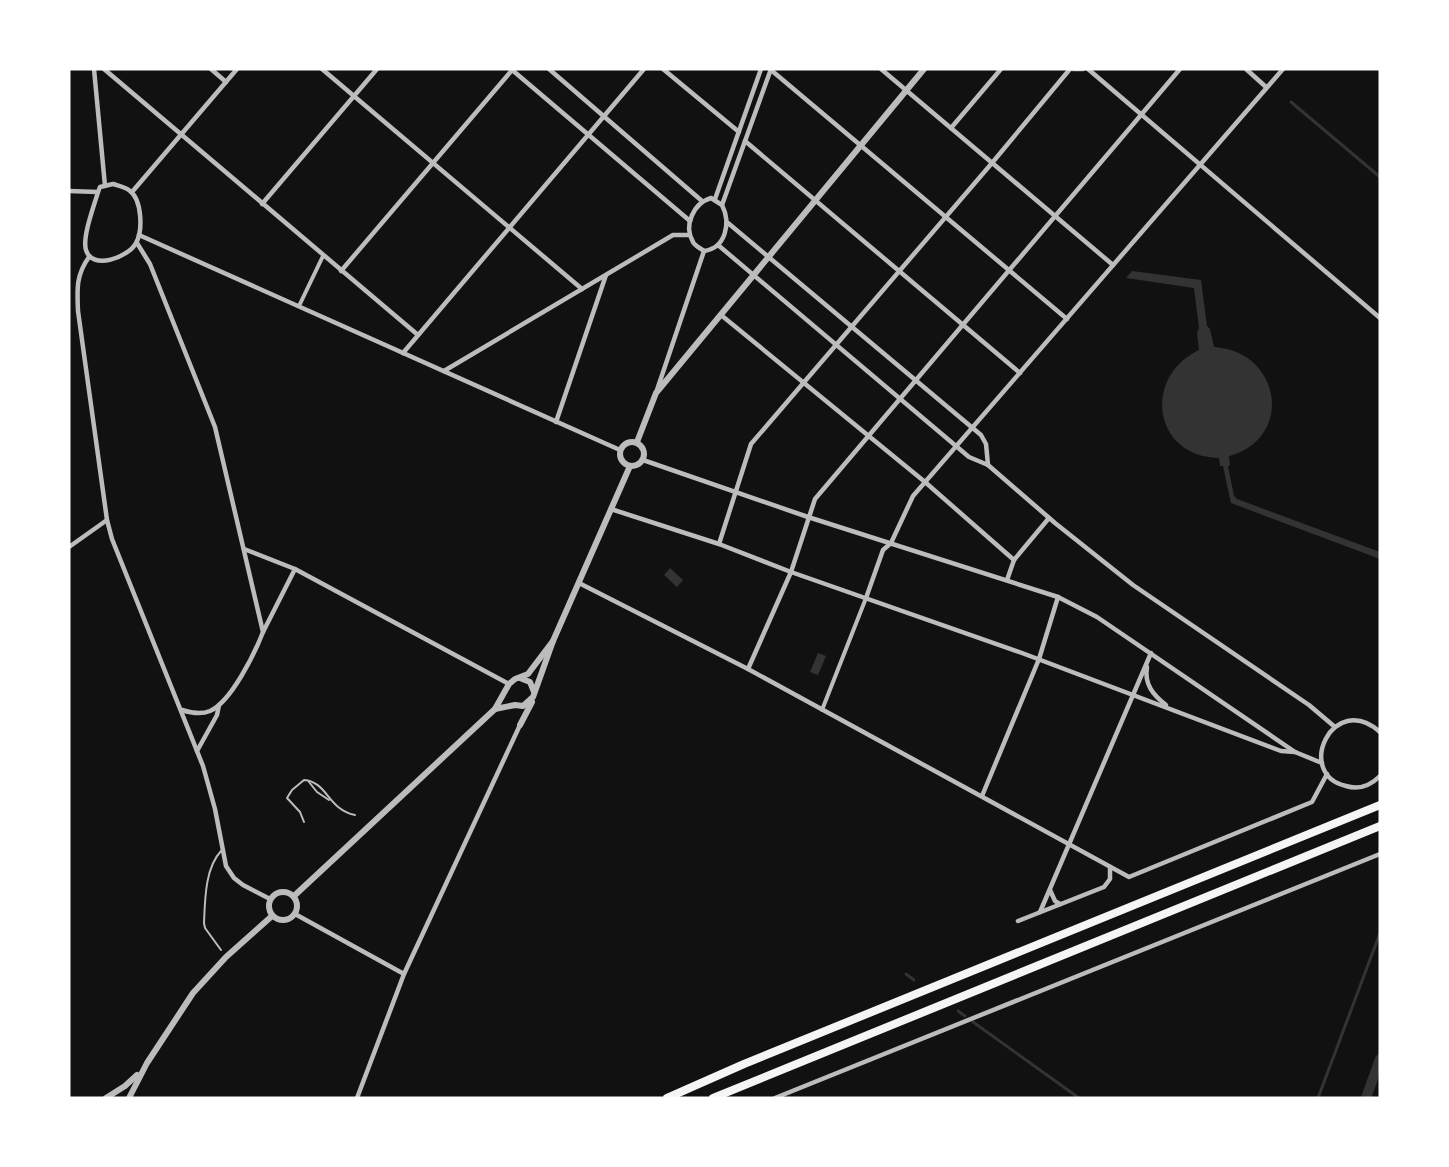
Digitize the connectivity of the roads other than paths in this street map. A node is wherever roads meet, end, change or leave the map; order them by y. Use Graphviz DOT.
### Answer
graph roads {
  1 [pos="94,69"];
  2 [pos="104,69"];
  3 [pos="211,69"];
  4 [pos="237,69"];
  5 [pos="322,69"];
  6 [pos="377,69"];
  7 [pos="512,69"];
  8 [pos="549,69"];
  9 [pos="644,69"];
  10 [pos="663,69"];
  11 [pos="761,69"];
  12 [pos="881,69"];
  13 [pos="924,69"];
  14 [pos="1001,69"];
  15 [pos="1071,69"];
  16 [pos="1083,69"];
  17 [pos="1088,69"];
  18 [pos="1180,69"];
  19 [pos="1246,69"];
  20 [pos="1282,69"];
  21 [pos="774,70"];
  22 [pos="226,82"];
  23 [pos="1266,87"];
  24 [pos="906,91"];
  25 [pos="354,96"];
  26 [pos="1142,114"];
  27 [pos="604,116"];
  28 [pos="951,128"];
  29 [pos="739,132"];
  30 [pos="180,135"];
  31 [pos="588,135"];
  32 [pos="745,141"];
  33 [pos="861,145"];
  34 [pos="433,163"];
  35 [pos="992,163"];
  36 [pos="1201,164"];
  37 [pos="105,186"];
  38 [pos="69,191"];
  39 [pos="98,192"];
  40 [pos="132,192"];
  41 [pos="715,199"];
  42 [pos="816,199"];
  43 [pos="702,201"];
  44 [pos="262,204"];
  45 [pos="723,205"];
  46 [pos="946,216"];
  47 [pos="1055,216"];
  48 [pos="690,221"];
  49 [pos="728,223"];
  50 [pos="509,228"];
  51 [pos="139,235"];
  52 [pos="690,235"];
  53 [pos="137,243"];
  54 [pos="718,245"];
  55 [pos="704,251"];
  56 [pos="323,256"];
  57 [pos="768,256"];
  58 [pos="89,257"];
  59 [pos="1113,265"];
  60 [pos="1010,270"];
  61 [pos="341,271"];
  62 [pos="900,271"];
  63 [pos="606,275"];
  64 [pos="753,275"];
  65 [pos="582,289"];
  66 [pos="299,306"];
  67 [pos="721,315"];
  68 [pos="1380,318"];
  69 [pos="1067,319"];
  70 [pos="963,325"];
  71 [pos="852,326"];
  72 [pos="418,335"];
  73 [pos="836,345"];
  74 [pos="403,353"];
  75 [pos="444,371"];
  76 [pos="1020,373"];
  77 [pos="916,380"];
  78 [pos="804,383"];
  79 [pos="656,393"];
  80 [pos="900,399"];
  81 [pos="556,422"];
  82 [pos="972,428"];
  83 [pos="868,436"];
  84 [pos="637,442"];
  85 [pos="956,447"];
  86 [pos="620,450"];
  87 [pos="643,460"];
  88 [pos="988,465"];
  89 [pos="630,466"];
  90 [pos="925,482"];
  91 [pos="735,492"];
  92 [pos="611,509"];
  93 [pos="808,517"];
  94 [pos="1049,518"];
  95 [pos="107,520"];
  96 [pos="891,543"];
  97 [pos="719,544"];
  98 [pos="69,547"];
  99 [pos="244,549"];
  100 [pos="1014,560"];
  101 [pos="295,569"];
  102 [pos="791,572"];
  103 [pos="1007,580"];
  104 [pos="579,583"];
  105 [pos="1058,597"];
  106 [pos="866,598"];
  107 [pos="263,632"];
  108 [pos="553,641"];
  109 [pos="1150,653"];
  110 [pos="1039,659"];
  111 [pos="748,669"];
  112 [pos="519,678"];
  113 [pos="508,686"];
  114 [pos="1133,694"];
  115 [pos="534,695"];
  116 [pos="219,705"];
  117 [pos="517,705"];
  118 [pos="495,709"];
  119 [pos="182,710"];
  120 [pos="822,710"];
  121 [pos="1173,710"];
  122 [pos="520,725"];
  123 [pos="1335,727"];
  124 [pos="1380,732"];
  125 [pos="1295,752"];
  126 [pos="196,754"];
  127 [pos="1322,763"];
  128 [pos="1327,774"];
  129 [pos="1380,776"];
  130 [pos="308,780"];
  131 [pos="982,796"];
  132 [pos="329,800"];
  133 [pos="1380,805"];
  134 [pos="355,815"];
  135 [pos="304,822"];
  136 [pos="1380,826"];
  137 [pos="1069,844"];
  138 [pos="222,850"];
  139 [pos="1380,854"];
  140 [pos="1110,867"];
  141 [pos="1050,890"];
  142 [pos="294,896"];
  143 [pos="270,899"];
  144 [pos="1060,905"];
  145 [pos="1040,912"];
  146 [pos="298,915"];
  147 [pos="272,916"];
  148 [pos="1018,921"];
  149 [pos="220,950"];
  150 [pos="404,974"];
  151 [pos="147,1063"];
  152 [pos="106,1098"];
  153 [pos="129,1098"];
  154 [pos="357,1098"];
  155 [pos="667,1098"];
  156 [pos="713,1098"];
  157 [pos="776,1098"];
  1 -- 37 [label="street"];
  2 -- 30 [label="street"];
  3 -- 22 [label="street"];
  4 -- 22 [label="street"];
  5 -- 25 [label="street"];
  6 -- 25 [label="street"];
  7 -- 31 [label="street"];
  7 -- 34 [label="street"];
  8 -- 27 [label="street"];
  9 -- 27 [label="street"];
  10 -- 29 [label="street"];
  11 -- 29 [label="street"];
  12 -- 24 [label="street"];
  13 -- 24 [label="street"];
  14 -- 28 [label="street"];
  15 -- 16 [label="street"];
  15 -- 35 [label="street"];
  17 -- 26 [label="street"];
  18 -- 26 [label="street"];
  19 -- 23 [label="street"];
  20 -- 23 [label="street"];
  21 -- 32 [label="street"];
  21 -- 33 [label="street"];
  22 -- 30 [label="street"];
  23 -- 36 [label="street"];
  24 -- 28 [label="street"];
  24 -- 33 [label="street"];
  25 -- 34 [label="street"];
  25 -- 44 [label="street"];
  26 -- 36 [label="street"];
  26 -- 47 [label="street"];
  27 -- 31 [label="street"];
  27 -- 43 [label="street"];
  28 -- 35 [label="street"];
  29 -- 41 [label="street"];
  30 -- 40 [label="street"];
  30 -- 44 [label="street"];
  31 -- 48 [label="street"];
  31 -- 50 [label="street"];
  32 -- 42 [label="street"];
  32 -- 45 [label="street"];
  33 -- 42 [label="street"];
  33 -- 46 [label="street"];
  34 -- 50 [label="street"];
  34 -- 61 [label="street"];
  35 -- 46 [label="street"];
  35 -- 47 [label="street"];
  36 -- 59 [label="street"];
  36 -- 68 [label="street"];
  37 -- 39 [label="street"];
  37 -- 40 [label="street"];
  38 -- 39 [label="street"];
  39 -- 58 [label="street"];
  40 -- 51 [label="street"];
  41 -- 43 [label="street"];
  41 -- 45 [label="street"];
  42 -- 57 [label="street"];
  42 -- 62 [label="street"];
  43 -- 48 [label="street"];
  44 -- 56 [label="street"];
  45 -- 49 [label="street"];
  46 -- 60 [label="street"];
  46 -- 62 [label="street"];
  47 -- 59 [label="street"];
  47 -- 60 [label="street"];
  48 -- 52 [label="street"];
  49 -- 54 [label="street"];
  49 -- 57 [label="street"];
  50 -- 65 [label="street"];
  50 -- 72 [label="street"];
  51 -- 53 [label="street"];
  51 -- 66 [label="street"];
  52 -- 55 [label="street"];
  52 -- 63 [label="street"];
  53 -- 58 [label="street"];
  53 -- 99 [label="street"];
  54 -- 55 [label="street"];
  54 -- 64 [label="street"];
  55 -- 79 [label="street"];
  56 -- 61 [label="street"];
  56 -- 66 [label="street"];
  57 -- 64 [label="street"];
  57 -- 71 [label="street"];
  58 -- 95 [label="street"];
  59 -- 69 [label="street"];
  60 -- 69 [label="street"];
  60 -- 70 [label="street"];
  61 -- 72 [label="street"];
  62 -- 70 [label="street"];
  62 -- 71 [label="street"];
  63 -- 65 [label="street"];
  63 -- 81 [label="street"];
  64 -- 67 [label="street"];
  64 -- 73 [label="street"];
  65 -- 75 [label="street"];
  66 -- 74 [label="street"];
  67 -- 78 [label="street"];
  67 -- 79 [label="street"];
  69 -- 76 [label="street"];
  70 -- 76 [label="street"];
  70 -- 77 [label="street"];
  71 -- 73 [label="street"];
  71 -- 77 [label="street"];
  72 -- 74 [label="street"];
  73 -- 78 [label="street"];
  73 -- 80 [label="street"];
  74 -- 75 [label="street"];
  75 -- 81 [label="street"];
  76 -- 82 [label="street"];
  77 -- 80 [label="street"];
  77 -- 82 [label="street"];
  78 -- 83 [label="street"];
  78 -- 91 [label="street"];
  79 -- 84 [label="street"];
  80 -- 83 [label="street"];
  80 -- 85 [label="street"];
  81 -- 86 [label="street"];
  82 -- 85 [label="street"];
  82 -- 88 [label="street"];
  83 -- 90 [label="street"];
  83 -- 93 [label="street"];
  84 -- 86 [label="street"];
  84 -- 87 [label="street"];
  85 -- 88 [label="street"];
  85 -- 90 [label="street"];
  86 -- 89 [label="street"];
  87 -- 89 [label="street"];
  87 -- 91 [label="street"];
  88 -- 94 [label="street"];
  89 -- 92 [label="street"];
  90 -- 96 [label="street"];
  90 -- 100 [label="street"];
  91 -- 93 [label="street"];
  91 -- 97 [label="street"];
  92 -- 97 [label="street"];
  92 -- 104 [label="street"];
  93 -- 96 [label="street"];
  93 -- 102 [label="street"];
  94 -- 100 [label="street"];
  94 -- 123 [label="street"];
  95 -- 98 [label="street"];
  95 -- 119 [label="street"];
  96 -- 103 [label="street"];
  96 -- 106 [label="street"];
  97 -- 102 [label="street"];
  99 -- 101 [label="street"];
  99 -- 107 [label="street"];
  100 -- 103 [label="street"];
  101 -- 107 [label="street"];
  101 -- 113 [label="street"];
  102 -- 106 [label="street"];
  102 -- 111 [label="street"];
  103 -- 105 [label="street"];
  104 -- 108 [label="street"];
  104 -- 111 [label="street"];
  105 -- 109 [label="street"];
  105 -- 110 [label="street"];
  106 -- 110 [label="street"];
  106 -- 120 [label="street"];
  107 -- 116 [label="street"];
  108 -- 112 [label="street"];
  108 -- 115 [label="street"];
  109 -- 114 [label="street"];
  109 -- 121 [label="street"];
  109 -- 125 [label="street"];
  110 -- 114 [label="street"];
  110 -- 131 [label="street"];
  111 -- 120 [label="street"];
  112 -- 113 [label="street"];
  112 -- 115 [label="street"];
  113 -- 117 [label="street"];
  113 -- 118 [label="street"];
  114 -- 121 [label="street"];
  114 -- 137 [label="street"];
  115 -- 117 [label="street"];
  115 -- 122 [label="street"];
  116 -- 119 [label="street"];
  116 -- 126 [label="street"];
  117 -- 118 [label="street"];
  117 -- 122 [label="street"];
  118 -- 142 [label="street"];
  119 -- 126 [label="street"];
  120 -- 131 [label="street"];
  121 -- 125 [label="street"];
  122 -- 150 [label="street"];
  123 -- 124 [label="street"];
  123 -- 127 [label="street"];
  125 -- 127 [label="street"];
  126 -- 138 [label="street"];
  127 -- 128 [label="street"];
  128 -- 129 [label="street"];
  128 -- 140 [label="street"];
  130 -- 132 [label="lane"];
  130 -- 132 [label="lane"];
  130 -- 135 [label="lane"];
  131 -- 137 [label="street"];
  132 -- 134 [label="lane"];
  133 -- 155 [label="highway"];
  136 -- 156 [label="highway"];
  137 -- 140 [label="street"];
  137 -- 141 [label="street"];
  138 -- 143 [label="street"];
  138 -- 149 [label="lane"];
  139 -- 157 [label="street"];
  140 -- 144 [label="street"];
  141 -- 144 [label="street"];
  141 -- 145 [label="street"];
  142 -- 143 [label="street"];
  142 -- 146 [label="street"];
  143 -- 147 [label="street"];
  144 -- 145 [label="street"];
  145 -- 148 [label="street"];
  146 -- 147 [label="street"];
  146 -- 150 [label="street"];
  147 -- 151 [label="street"];
  150 -- 154 [label="street"];
  151 -- 152 [label="street"];
  151 -- 153 [label="street"];
}
